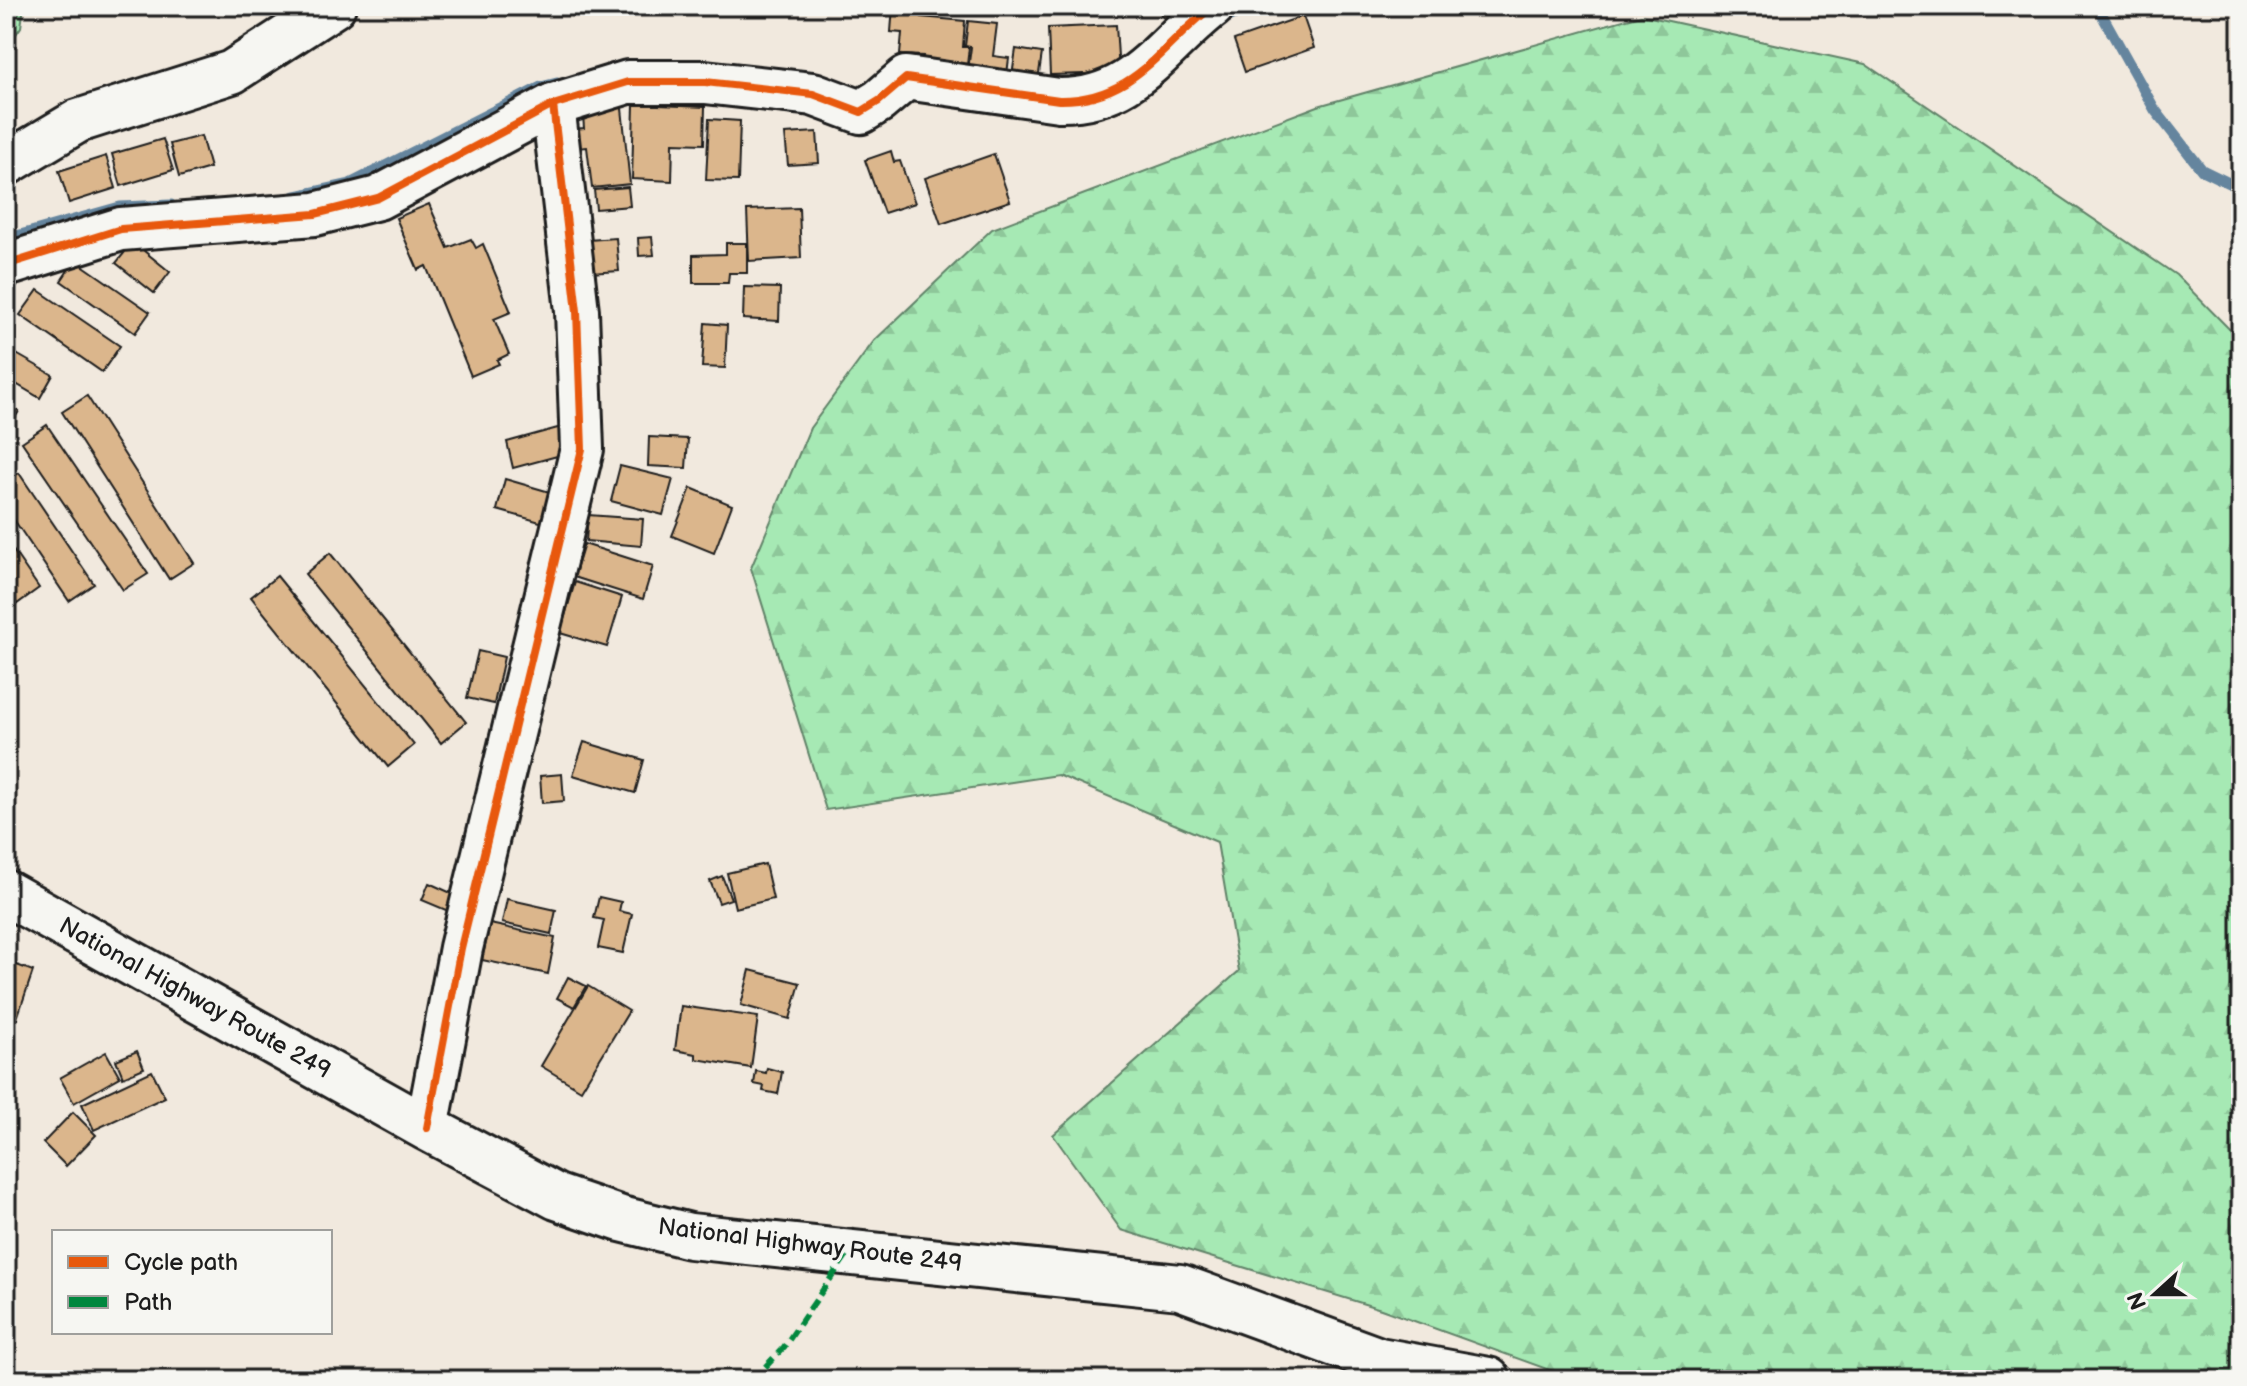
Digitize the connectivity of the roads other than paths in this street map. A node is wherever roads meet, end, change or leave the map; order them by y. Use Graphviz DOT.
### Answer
graph roads {
  1 [pos="334,6"];
  2 [pos="1211,7"];
  3 [pos="553,105"];
  4 [pos="6,164"];
  5 [pos="6,265"];
  6 [pos="6,893"];
  7 [pos="427,1128"];
  8 [pos="1375,1370"];
  9 [pos="1488,1380"];
  1 -- 4 [label="street"];
  2 -- 3 [label="street"];
  3 -- 5 [label="street"];
  3 -- 7 [label="street"];
  6 -- 7 [label="highway, National Highway Route 249"];
  7 -- 8 [label="highway, National Highway Route 249"];
  8 -- 9 [label="highway, National Highway Route 249"];
}
